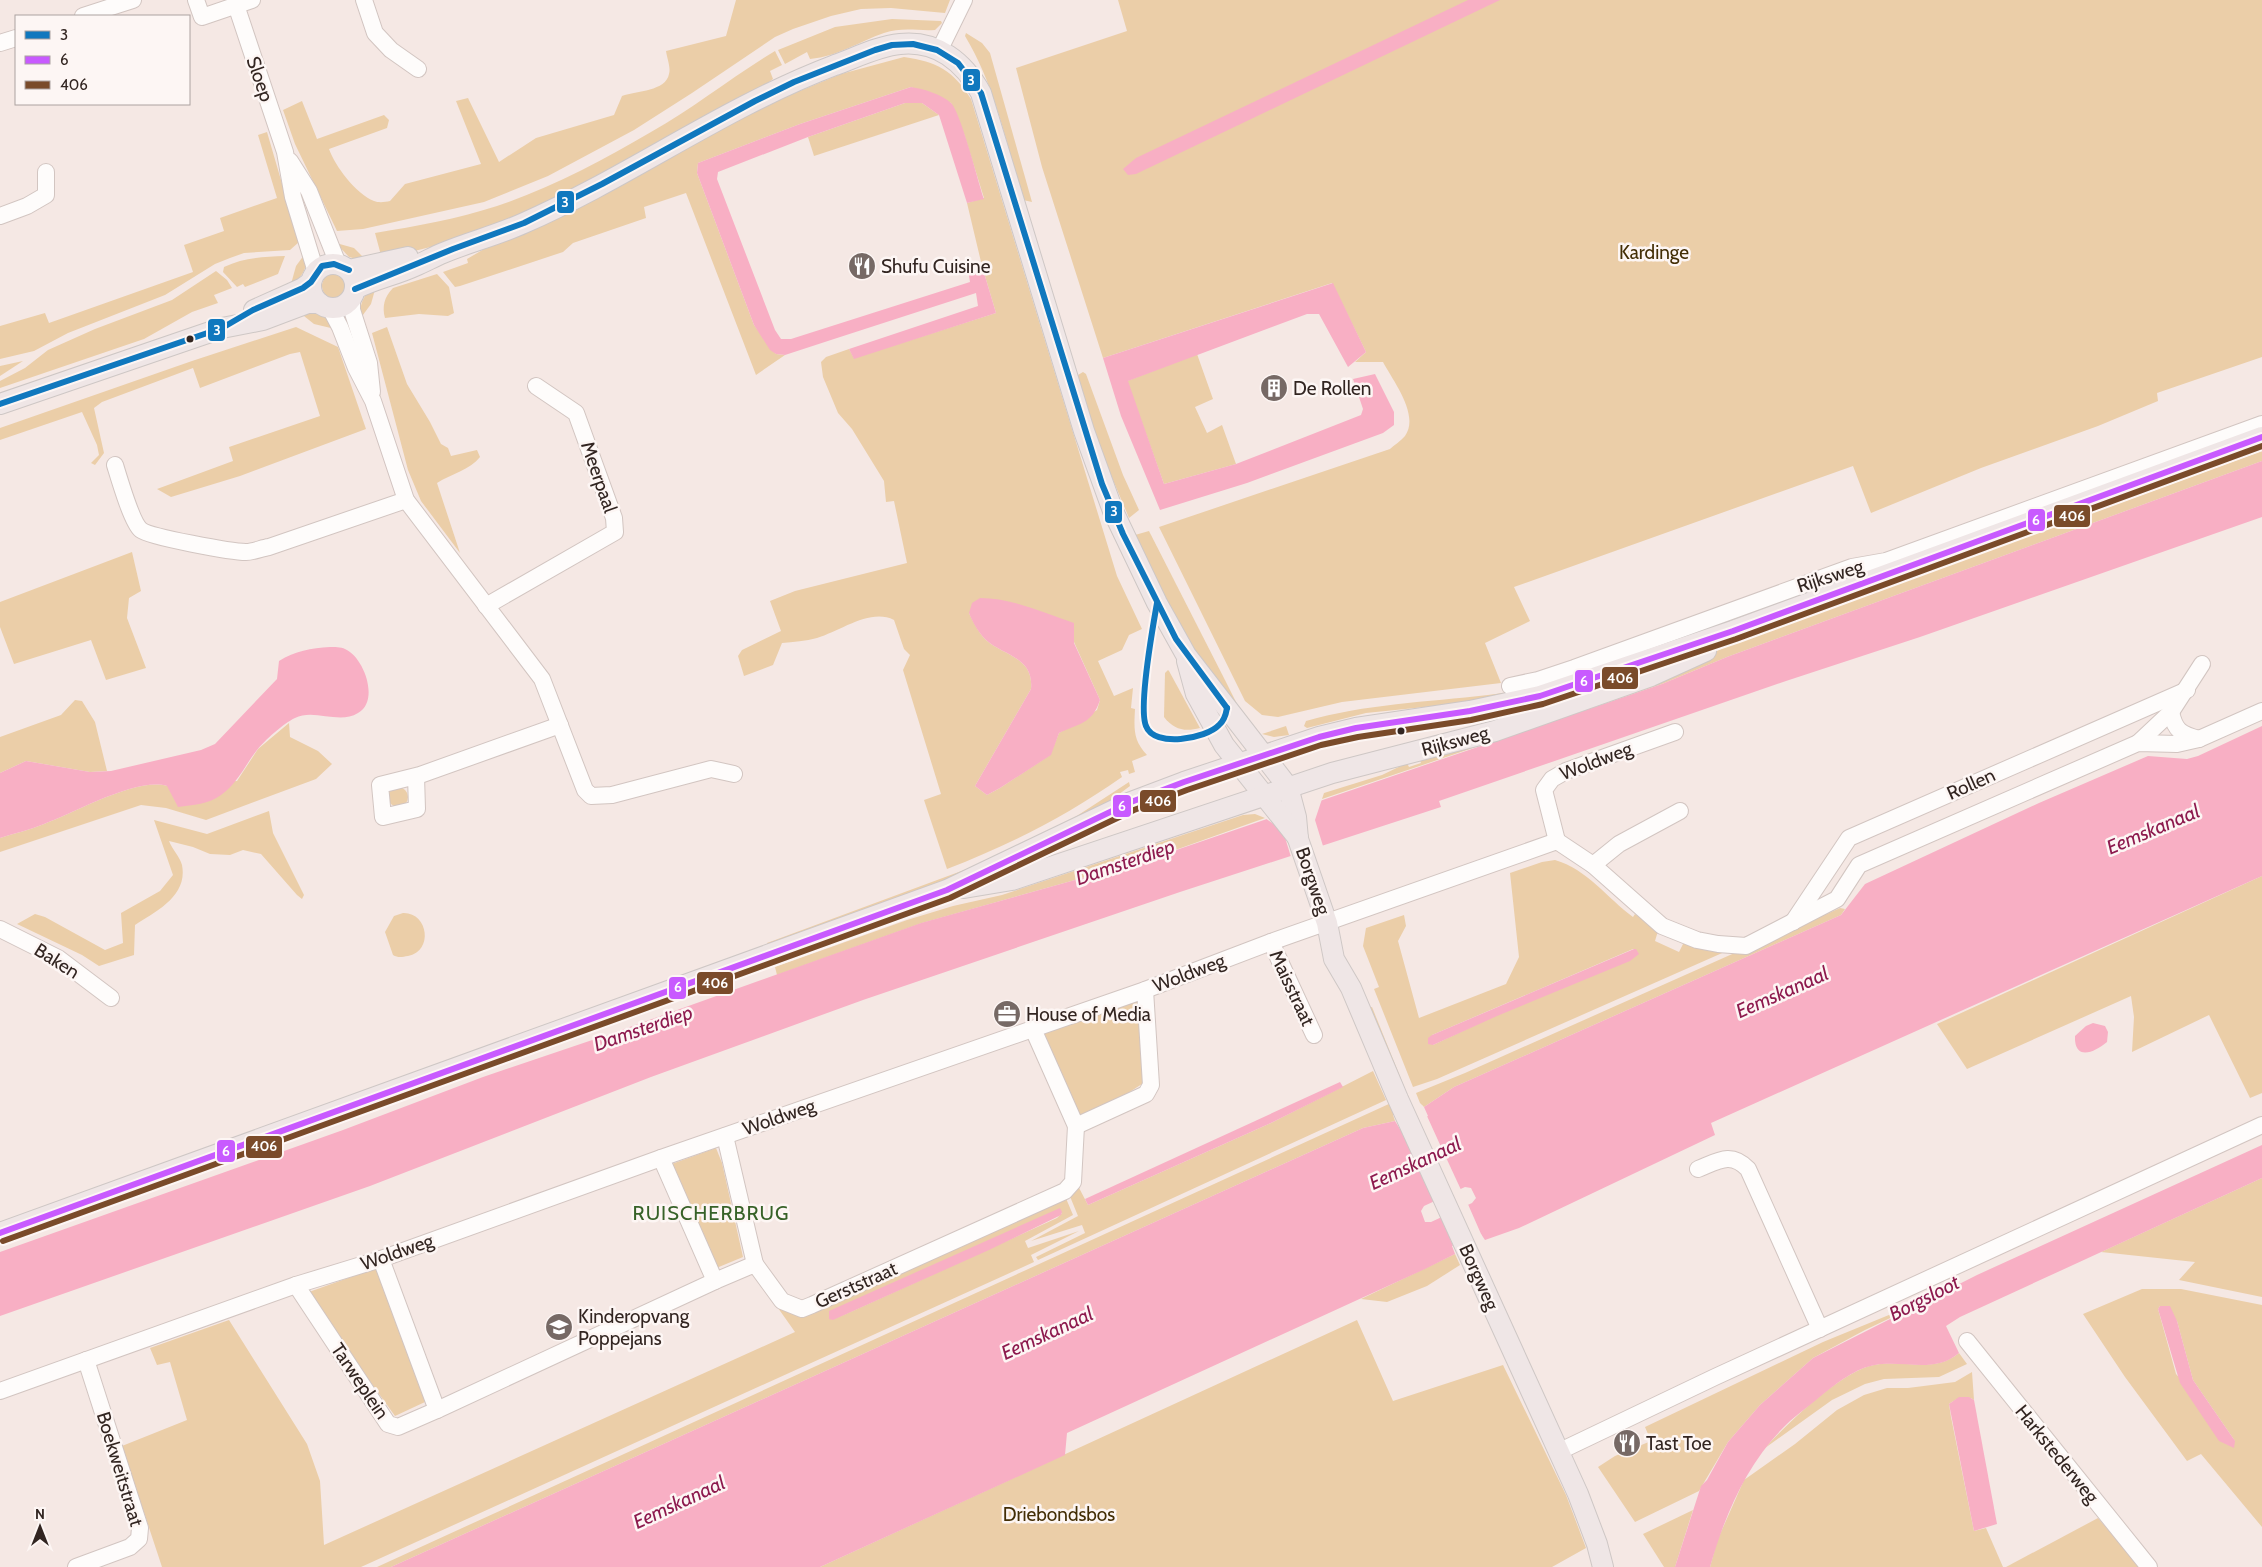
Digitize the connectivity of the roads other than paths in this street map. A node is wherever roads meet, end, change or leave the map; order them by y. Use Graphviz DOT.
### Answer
graph roads {
  1 [pos="134,0"];
  2 [pos="196,0"];
  3 [pos="252,0"];
  4 [pos="364,0"];
  5 [pos="964,0"];
  6 [pos="236,6"];
  7 [pos="86,15"];
  8 [pos="15,38"];
  9 [pos="0,43"];
  10 [pos="940,49"];
  11 [pos="418,69"];
  12 [pos="286,152"];
  13 [pos="46,172"];
  14 [pos="0,216"];
  15 [pos="442,253"];
  16 [pos="344,267"];
  17 [pos="314,277"];
  18 [pos="353,294"];
  19 [pos="325,305"];
  20 [pos="222,328"];
  21 [pos="536,386"];
  22 [pos="373,401"];
  23 [pos="0,404"];
  24 [pos="2262,424"];
  25 [pos="2262,437"];
  26 [pos="2262,446"];
  27 [pos="115,465"];
  28 [pos="406,500"];
  29 [pos="486,606"];
  30 [pos="1186,655"];
  31 [pos="2202,664"];
  32 [pos="1574,668"];
  33 [pos="1616,670"];
  34 [pos="1510,686"];
  35 [pos="2187,690"];
  36 [pos="1550,692"];
  37 [pos="2171,712"];
  38 [pos="2262,712"];
  39 [pos="560,725"];
  40 [pos="1675,732"];
  41 [pos="2199,739"];
  42 [pos="2138,743"];
  43 [pos="1263,755"];
  44 [pos="1238,763"];
  45 [pos="734,774"];
  46 [pos="416,776"];
  47 [pos="1288,787"];
  48 [pos="1264,795"];
  49 [pos="1286,811"];
  50 [pos="1680,811"];
  51 [pos="1557,841"];
  52 [pos="1592,865"];
  53 [pos="947,890"];
  54 [pos="1327,924"];
  55 [pos="1792,924"];
  56 [pos="0,929"];
  57 [pos="1271,942"];
  58 [pos="1145,990"];
  59 [pos="111,998"];
  60 [pos="1033,1029"];
  61 [pos="1314,1035"];
  62 [pos="2262,1125"];
  63 [pos="1076,1126"];
  64 [pos="725,1136"];
  65 [pos="661,1158"];
  66 [pos="1698,1169"];
  67 [pos="0,1233"];
  68 [pos="381,1259"];
  69 [pos="755,1264"];
  70 [pos="715,1281"];
  71 [pos="296,1285"];
  72 [pos="1820,1329"];
  73 [pos="1967,1341"];
  74 [pos="86,1360"];
  75 [pos="0,1391"];
  76 [pos="437,1410"];
  77 [pos="1558,1452"];
  78 [pos="76,1567"];
  79 [pos="1603,1567"];
  80 [pos="2150,1567"];
  1 -- 7 [label="street"];
  2 -- 6 [label="street"];
  3 -- 6 [label="street"];
  4 -- 11 [label="street"];
  5 -- 10 [label="street"];
  6 -- 12 [label="street, Sloep"];
  8 -- 9 [label="street"];
  10 -- 15 [label="main road"];
  10 -- 30 [label="main road"];
  12 -- 16 [label="street, Sloep"];
  12 -- 17 [label="street, Sloep"];
  13 -- 14 [label="street"];
  15 -- 16 [label="main road"];
  15 -- 18 [label="main road"];
  16 -- 17 [label="main road"];
  16 -- 18 [label="main road"];
  17 -- 19 [label="main road"];
  17 -- 20 [label="main road"];
  18 -- 19 [label="main road"];
  18 -- 22 [label="street"];
  19 -- 20 [label="main road"];
  19 -- 22 [label="street"];
  20 -- 23 [label="main road"];
  21 -- 29 [label="street, Meerpaal"];
  22 -- 28 [label="street"];
  24 -- 33 [label="street, Rijksweg"];
  25 -- 33 [label="main road, Rijksweg"];
  26 -- 33 [label="main road, Rijksweg"];
  27 -- 28 [label="street"];
  28 -- 29 [label="street"];
  29 -- 39 [label="street"];
  30 -- 43 [label="main road"];
  30 -- 44 [label="main road"];
  31 -- 35 [label="street, Rollen"];
  32 -- 33 [label="street, Rijksweg"];
  32 -- 34 [label="street, Rijksweg"];
  32 -- 36 [label="main road"];
  33 -- 36 [label="main road, Rijksweg"];
  33 -- 47 [label="main road, Rijksweg"];
  35 -- 37 [label="street, Rollen"];
  35 -- 55 [label="street, Rollen"];
  36 -- 43 [label="main road, Rijksweg"];
  37 -- 41 [label="street"];
  37 -- 42 [label="street, Rollen"];
  38 -- 41 [label="street, Rollen"];
  39 -- 45 [label="street"];
  39 -- 46 [label="street"];
  40 -- 51 [label="street, Woldweg"];
  41 -- 42 [label="street, Rollen"];
  42 -- 55 [label="street, Rollen"];
  43 -- 44 [label="main road, Rijksweg"];
  43 -- 47 [label="main road"];
  44 -- 48 [label="main road"];
  44 -- 53 [label="main road, Rijksweg"];
  47 -- 48 [label="main road, Rijksweg"];
  47 -- 49 [label="main road, Borgweg"];
  48 -- 49 [label="main road"];
  48 -- 53 [label="main road, Rijksweg"];
  49 -- 54 [label="main road, Borgweg"];
  50 -- 52 [label="street"];
  51 -- 52 [label="street"];
  51 -- 54 [label="street, Woldweg"];
  52 -- 55 [label="street, Rollen"];
  53 -- 67 [label="main road, Rijksweg"];
  54 -- 57 [label="street, Woldweg"];
  54 -- 77 [label="main road, Borgweg"];
  56 -- 59 [label="street, Baken"];
  57 -- 58 [label="street, Woldweg"];
  57 -- 61 [label="street, Maisstraat"];
  58 -- 60 [label="street, Woldweg"];
  58 -- 63 [label="street"];
  60 -- 63 [label="street"];
  60 -- 64 [label="street, Woldweg"];
  62 -- 72 [label="street"];
  63 -- 69 [label="street, Gerststraat"];
  64 -- 65 [label="street, Woldweg"];
  64 -- 69 [label="street"];
  65 -- 68 [label="street, Woldweg"];
  65 -- 70 [label="street"];
  66 -- 72 [label="street"];
  68 -- 71 [label="street, Woldweg"];
  68 -- 76 [label="street"];
  69 -- 70 [label="street"];
  70 -- 76 [label="street"];
  71 -- 74 [label="street, Woldweg"];
  71 -- 76 [label="street, Tarweplein"];
  72 -- 77 [label="street"];
  73 -- 80 [label="street, Harkstederweg"];
  74 -- 75 [label="street, Woldweg"];
  74 -- 78 [label="street, Boekweitstraat"];
  77 -- 79 [label="main road, Borgweg"];
}
